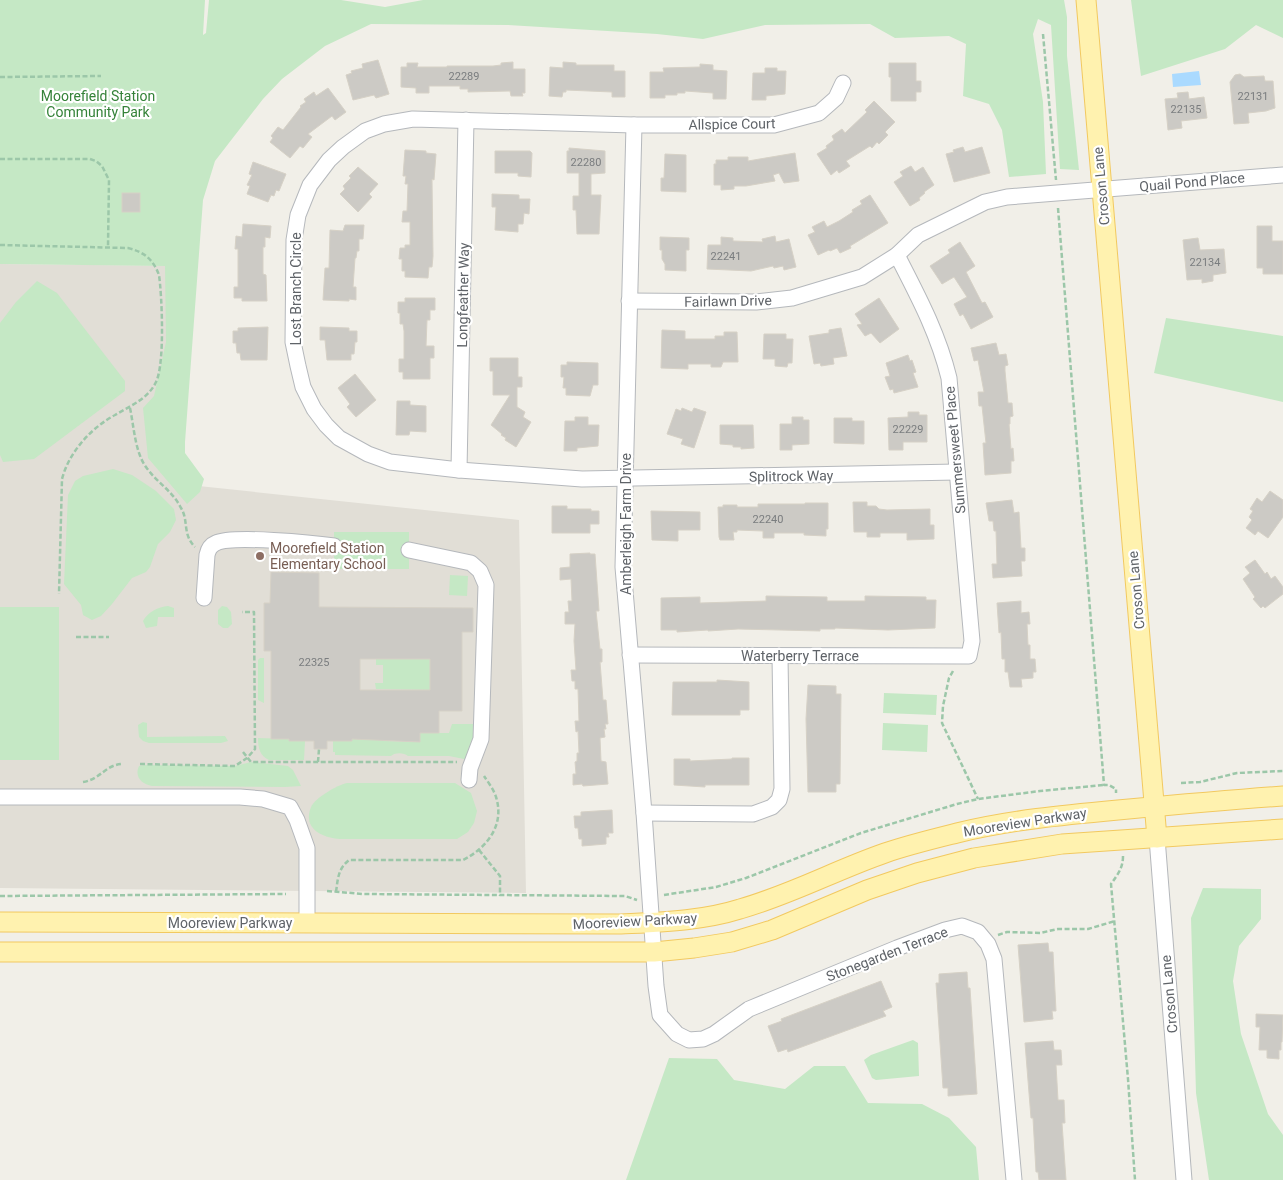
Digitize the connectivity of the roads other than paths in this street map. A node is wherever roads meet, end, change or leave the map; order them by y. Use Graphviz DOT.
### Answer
graph roads {
  1 [pos="1086,0"];
  2 [pos="843,82"];
  3 [pos="466,120"];
  4 [pos="634,125"];
  5 [pos="1283,175"];
  6 [pos="1101,189"];
  7 [pos="898,255"];
  8 [pos="629,301"];
  9 [pos="460,470"];
  10 [pos="957,472"];
  11 [pos="626,479"];
  12 [pos="334,546"];
  13 [pos="409,550"];
  14 [pos="204,598"];
  15 [pos="630,655"];
  16 [pos="780,656"];
  17 [pos="963,656"];
  18 [pos="469,774"];
  19 [pos="1283,796"];
  20 [pos="0,797"];
  21 [pos="1154,806"];
  22 [pos="644,813"];
  23 [pos="1283,829"];
  24 [pos="1157,838"];
  25 [pos="0,922"];
  26 [pos="651,922"];
  27 [pos="307,923"];
  28 [pos="0,952"];
  29 [pos="654,952"];
  30 [pos="1014,1180"];
  31 [pos="1184,1180"];
  1 -- 6 [label="main road, Croson Lane"];
  2 -- 4 [label="street, Allspice Court"];
  3 -- 4 [label="street, Lost Branch Circle"];
  3 -- 9 [label="street, Longfeather Way"];
  3 -- 9 [label="street, Lost Branch Circle"];
  4 -- 8 [label="street, Amberleigh Farm Drive"];
  5 -- 6 [label="street, Quail Pond Place"];
  6 -- 7 [label="street, Fairlawn Drive"];
  6 -- 21 [label="main road, Croson Lane"];
  7 -- 8 [label="street, Fairlawn Drive"];
  7 -- 10 [label="street, Summersweet Place"];
  8 -- 11 [label="street, Amberleigh Farm Drive"];
  9 -- 11 [label="street, Lost Branch Circle"];
  10 -- 11 [label="street, Splitrock Way"];
  10 -- 17 [label="street, Summersweet Place"];
  11 -- 15 [label="street, Amberleigh Farm Drive"];
  12 -- 14 [label="street"];
  13 -- 18 [label="street"];
  15 -- 16 [label="street, Waterberry Terrace"];
  15 -- 22 [label="street, Amberleigh Farm Drive"];
  16 -- 17 [label="street, Waterberry Terrace"];
  16 -- 22 [label="street"];
  19 -- 21 [label="main road, Mooreview Parkway"];
  20 -- 27 [label="street"];
  21 -- 24 [label="main road, Croson Lane"];
  21 -- 26 [label="main road, Mooreview Parkway"];
  22 -- 26 [label="street, Amberleigh Farm Drive"];
  23 -- 24 [label="main road, Mooreview Parkway"];
  24 -- 29 [label="main road, Mooreview Parkway"];
  24 -- 31 [label="street, Croson Lane"];
  25 -- 27 [label="main road, Mooreview Parkway"];
  26 -- 27 [label="main road, Mooreview Parkway"];
  26 -- 29 [label="street, Stonegarden Terrace"];
  28 -- 29 [label="main road, Mooreview Parkway"];
  29 -- 30 [label="street, Stonegarden Terrace"];
}
